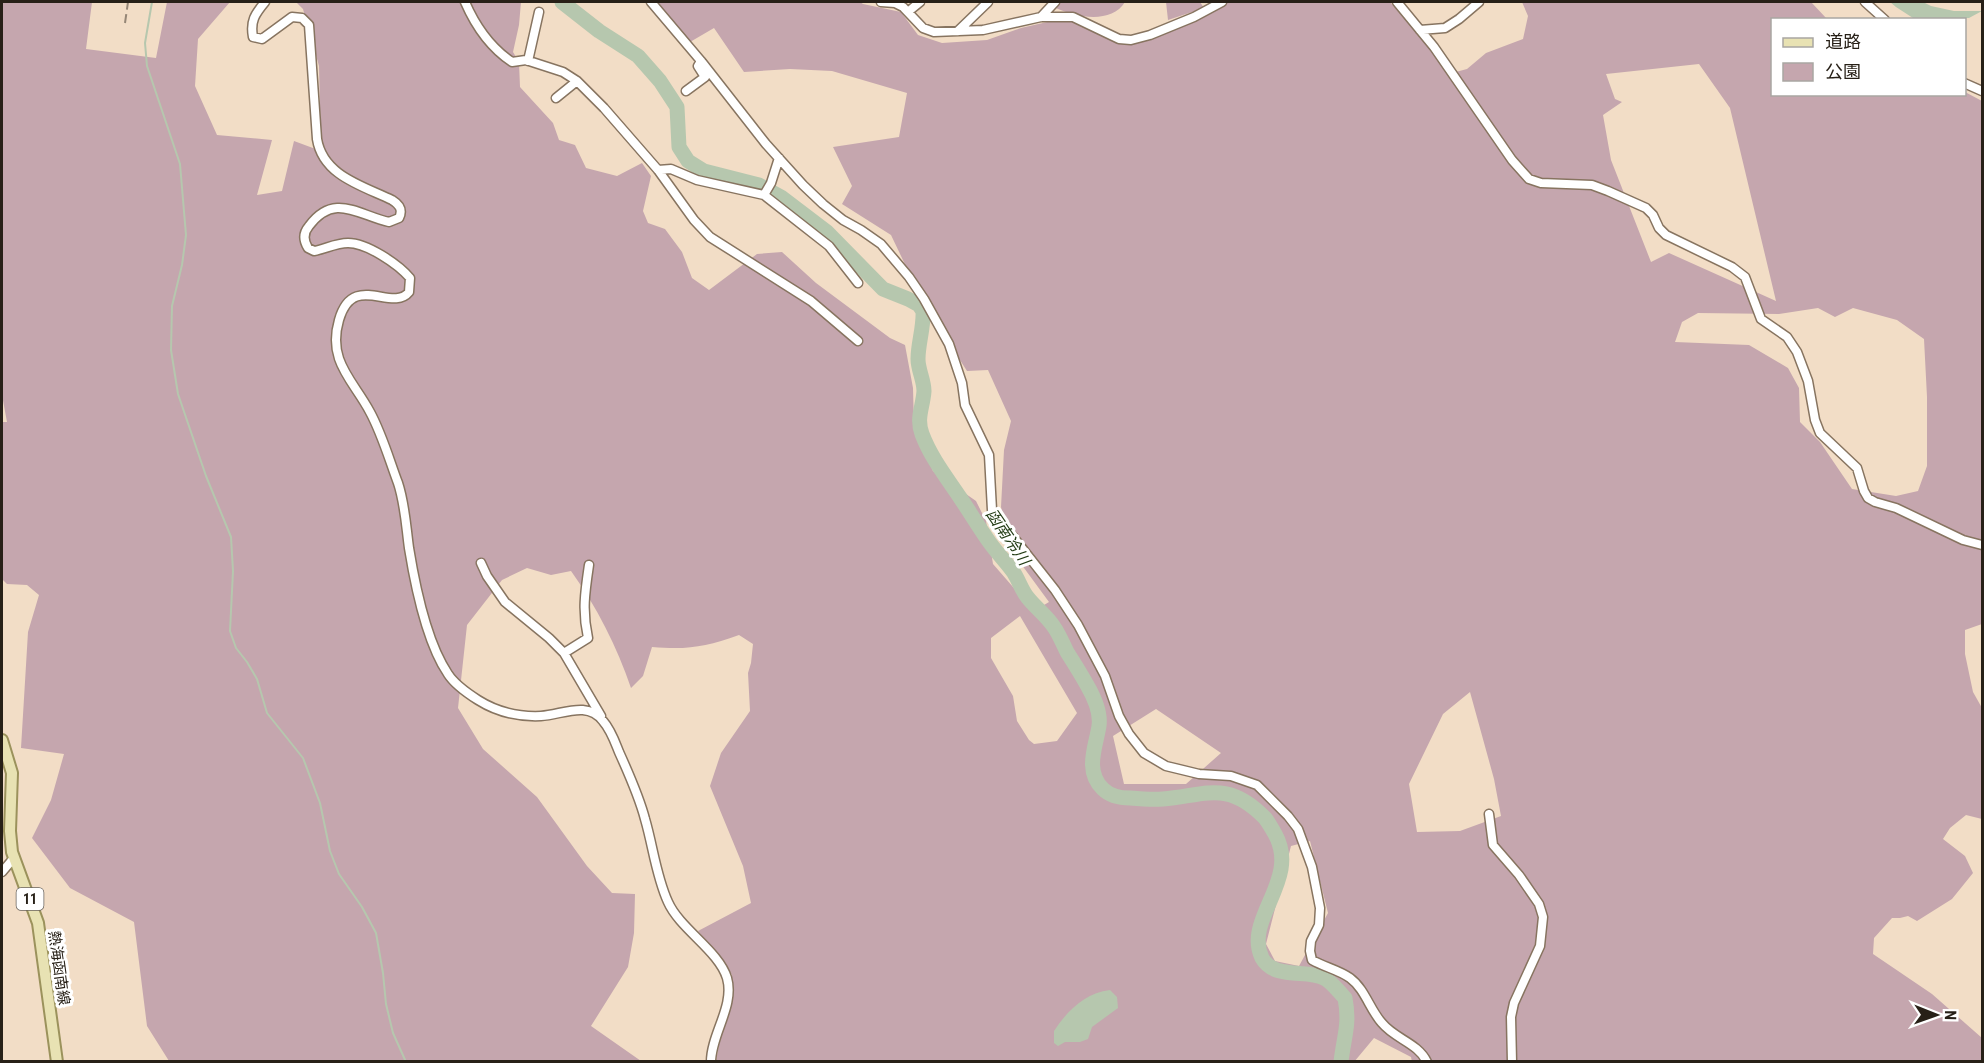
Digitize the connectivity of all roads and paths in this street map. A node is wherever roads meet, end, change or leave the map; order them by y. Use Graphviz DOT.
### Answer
graph roads {
  1 [pos="266,2"];
  2 [pos="465,2"];
  3 [pos="651,2"];
  4 [pos="881,2"];
  5 [pos="920,2"];
  6 [pos="988,2"];
  7 [pos="1055,2"];
  8 [pos="1222,2"];
  9 [pos="1397,2"];
  10 [pos="1479,2"];
  11 [pos="1865,2"];
  12 [pos="909,11"];
  13 [pos="539,12"];
  14 [pos="1041,17"];
  15 [pos="1883,18"];
  16 [pos="1420,30"];
  17 [pos="958,31"];
  18 [pos="528,61"];
  19 [pos="701,61"];
  20 [pos="576,81"];
  21 [pos="1966,84"];
  22 [pos="686,91"];
  23 [pos="1983,92"];
  24 [pos="556,98"];
  25 [pos="779,158"];
  26 [pos="658,170"];
  27 [pos="764,195"];
  28 [pos="858,283"];
  29 [pos="858,341"];
  30 [pos="1983,545"];
  31 [pos="481,563"];
  32 [pos="589,565"];
  33 [pos="564,653"];
  34 [pos="603,719"];
  35 [pos="2,744"];
  36 [pos="1489,814"];
  37 [pos="13,859"];
  38 [pos="2,872"];
  39 [pos="57,1062"];
  40 [pos="711,1062"];
  41 [pos="1427,1062"];
  42 [pos="1512,1062"];
  1 -- 34 [label="street"];
  2 -- 18 [label="street"];
  3 -- 19 [label="street"];
  4 -- 12 [label="street"];
  5 -- 12 [label="street"];
  6 -- 17 [label="street"];
  7 -- 14 [label="street"];
  8 -- 14 [label="street"];
  9 -- 16 [label="street"];
  10 -- 16 [label="street"];
  11 -- 15 [label="street"];
  12 -- 17 [label="street"];
  13 -- 18 [label="street"];
  14 -- 17 [label="street"];
  16 -- 30 [label="street"];
  18 -- 20 [label="street"];
  19 -- 22 [label="street"];
  19 -- 25 [label="street"];
  20 -- 24 [label="street"];
  20 -- 26 [label="street"];
  21 -- 23 [label="street"];
  25 -- 27 [label="street"];
  25 -- 41 [label="street"];
  26 -- 27 [label="street"];
  26 -- 29 [label="street"];
  27 -- 28 [label="street"];
  31 -- 33 [label="street"];
  32 -- 33 [label="street"];
  33 -- 34 [label="street"];
  34 -- 40 [label="street"];
  35 -- 37 [label="main road, 熱海函南線 / 11"];
  36 -- 42 [label="street"];
  37 -- 38 [label="street"];
  37 -- 39 [label="main road, 熱海函南線 / 11"];
}
